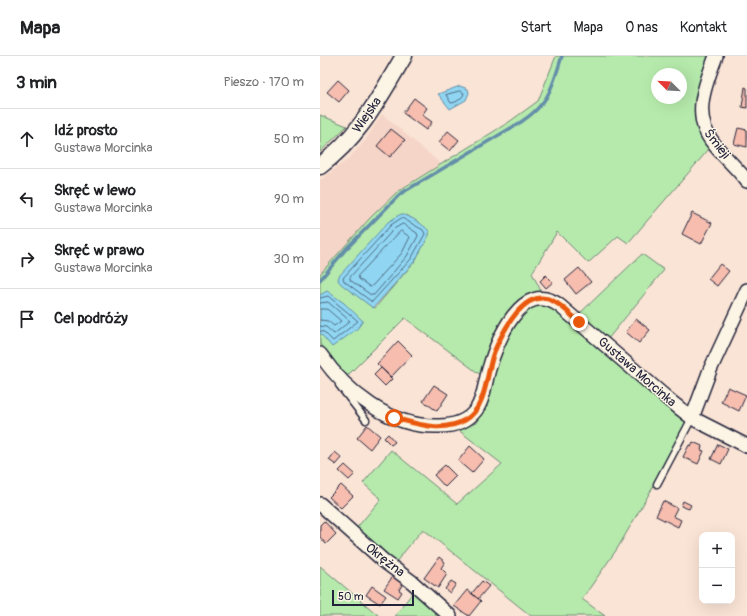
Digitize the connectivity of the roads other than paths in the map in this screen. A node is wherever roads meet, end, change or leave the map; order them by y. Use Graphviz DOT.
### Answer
graph roads {
  1 [pos="404,56"];
  2 [pos="716,56"];
  3 [pos="320,166"];
  4 [pos="747,182"];
  5 [pos="747,290"];
  6 [pos="320,354"];
  7 [pos="333,371"];
  8 [pos="692,418"];
  9 [pos="366,420"];
  10 [pos="747,446"];
  11 [pos="657,484"];
  12 [pos="320,504"];
  13 [pos="450,616"];
  1 -- 3 [label="street, Wiejska"];
  2 -- 4 [label="street, Śmieji"];
  5 -- 8 [label="street"];
  6 -- 7 [label="street, Gustawa Morcinka"];
  7 -- 8 [label="street, Gustawa Morcinka"];
  7 -- 9 [label="lane"];
  8 -- 10 [label="street, Gustawa Morcinka"];
  8 -- 11 [label="lane"];
  12 -- 13 [label="street, Okrężna"];
}
